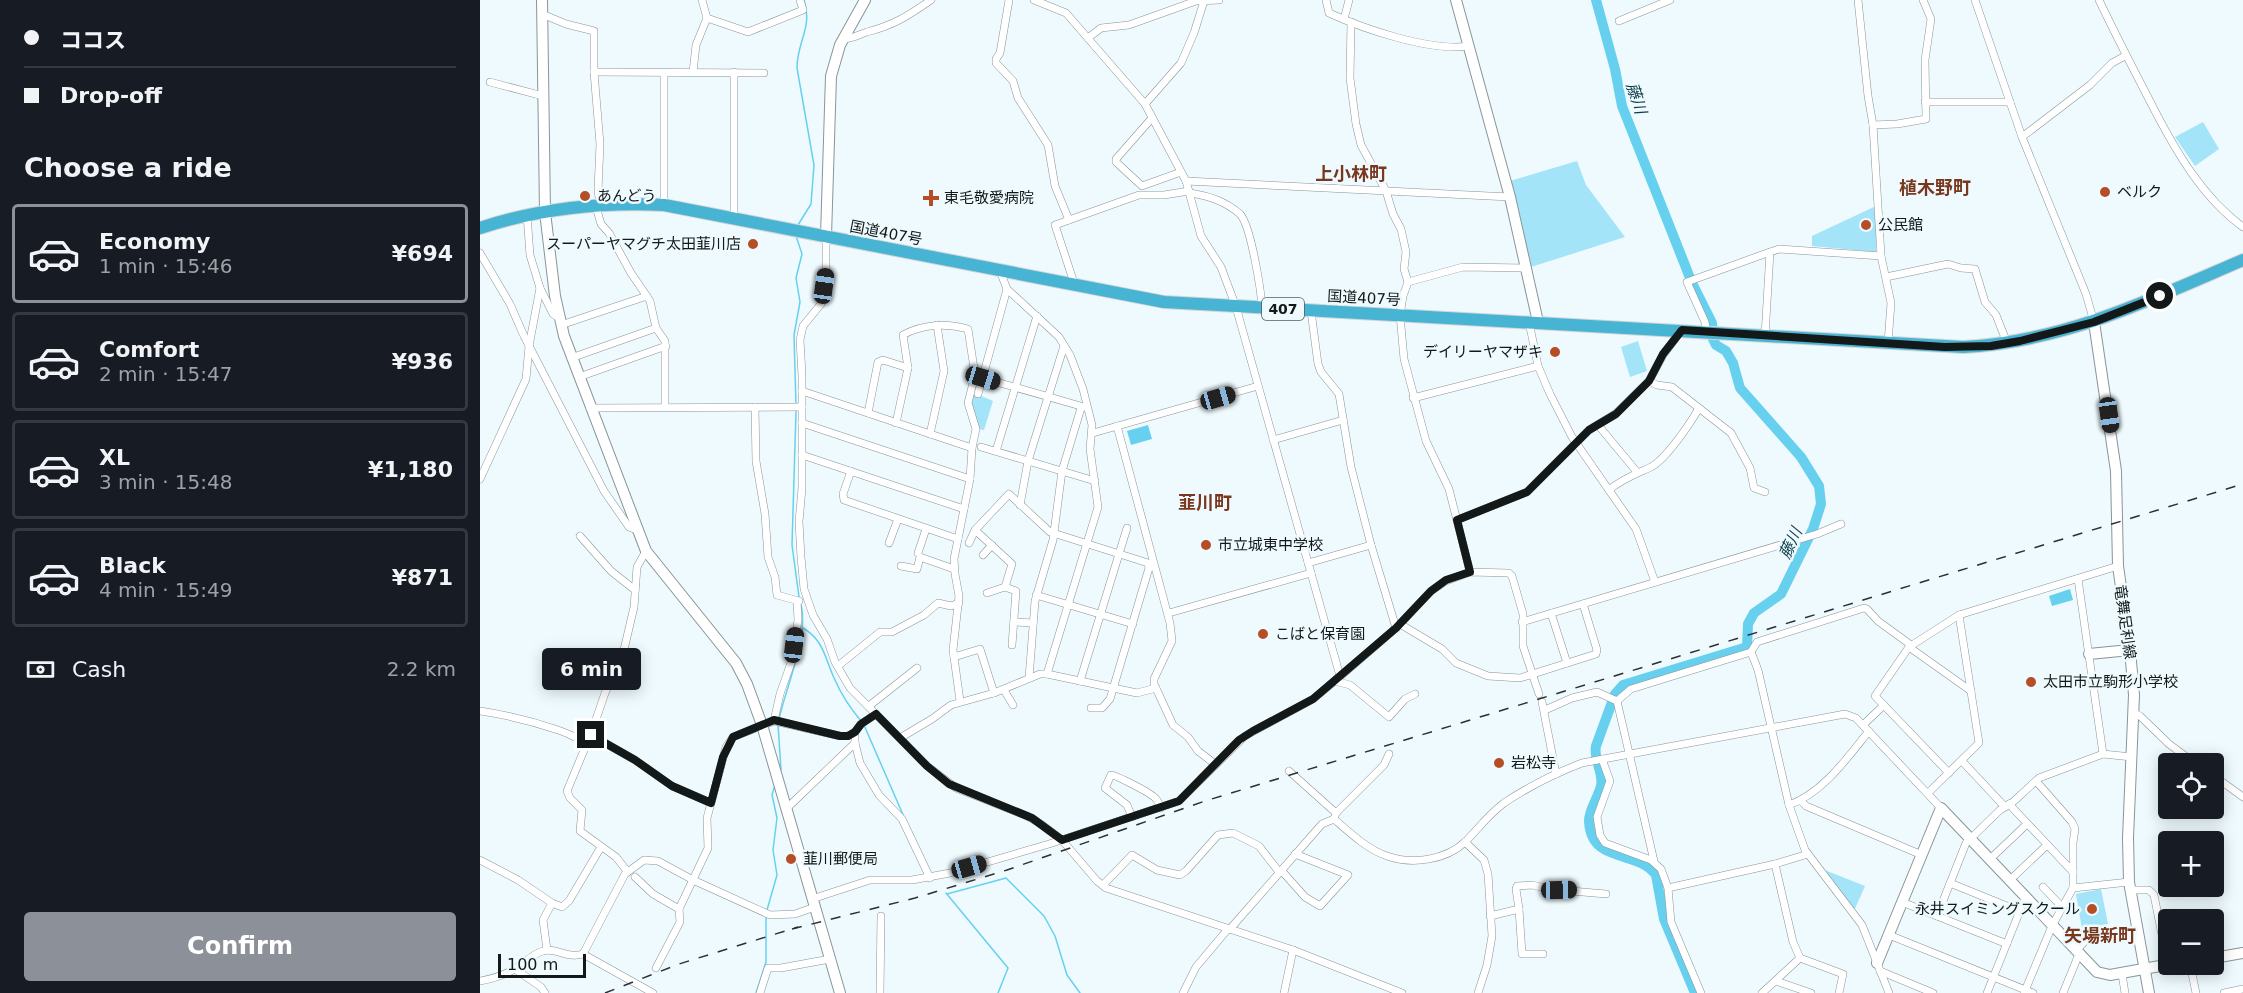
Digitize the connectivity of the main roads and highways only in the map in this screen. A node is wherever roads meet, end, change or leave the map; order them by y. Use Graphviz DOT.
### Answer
graph roads {
  1 [pos="480,228"];
  2 [pos="2243,260"];
  1 -- 2 [label="highway, 国道407号 / 407"];
}
